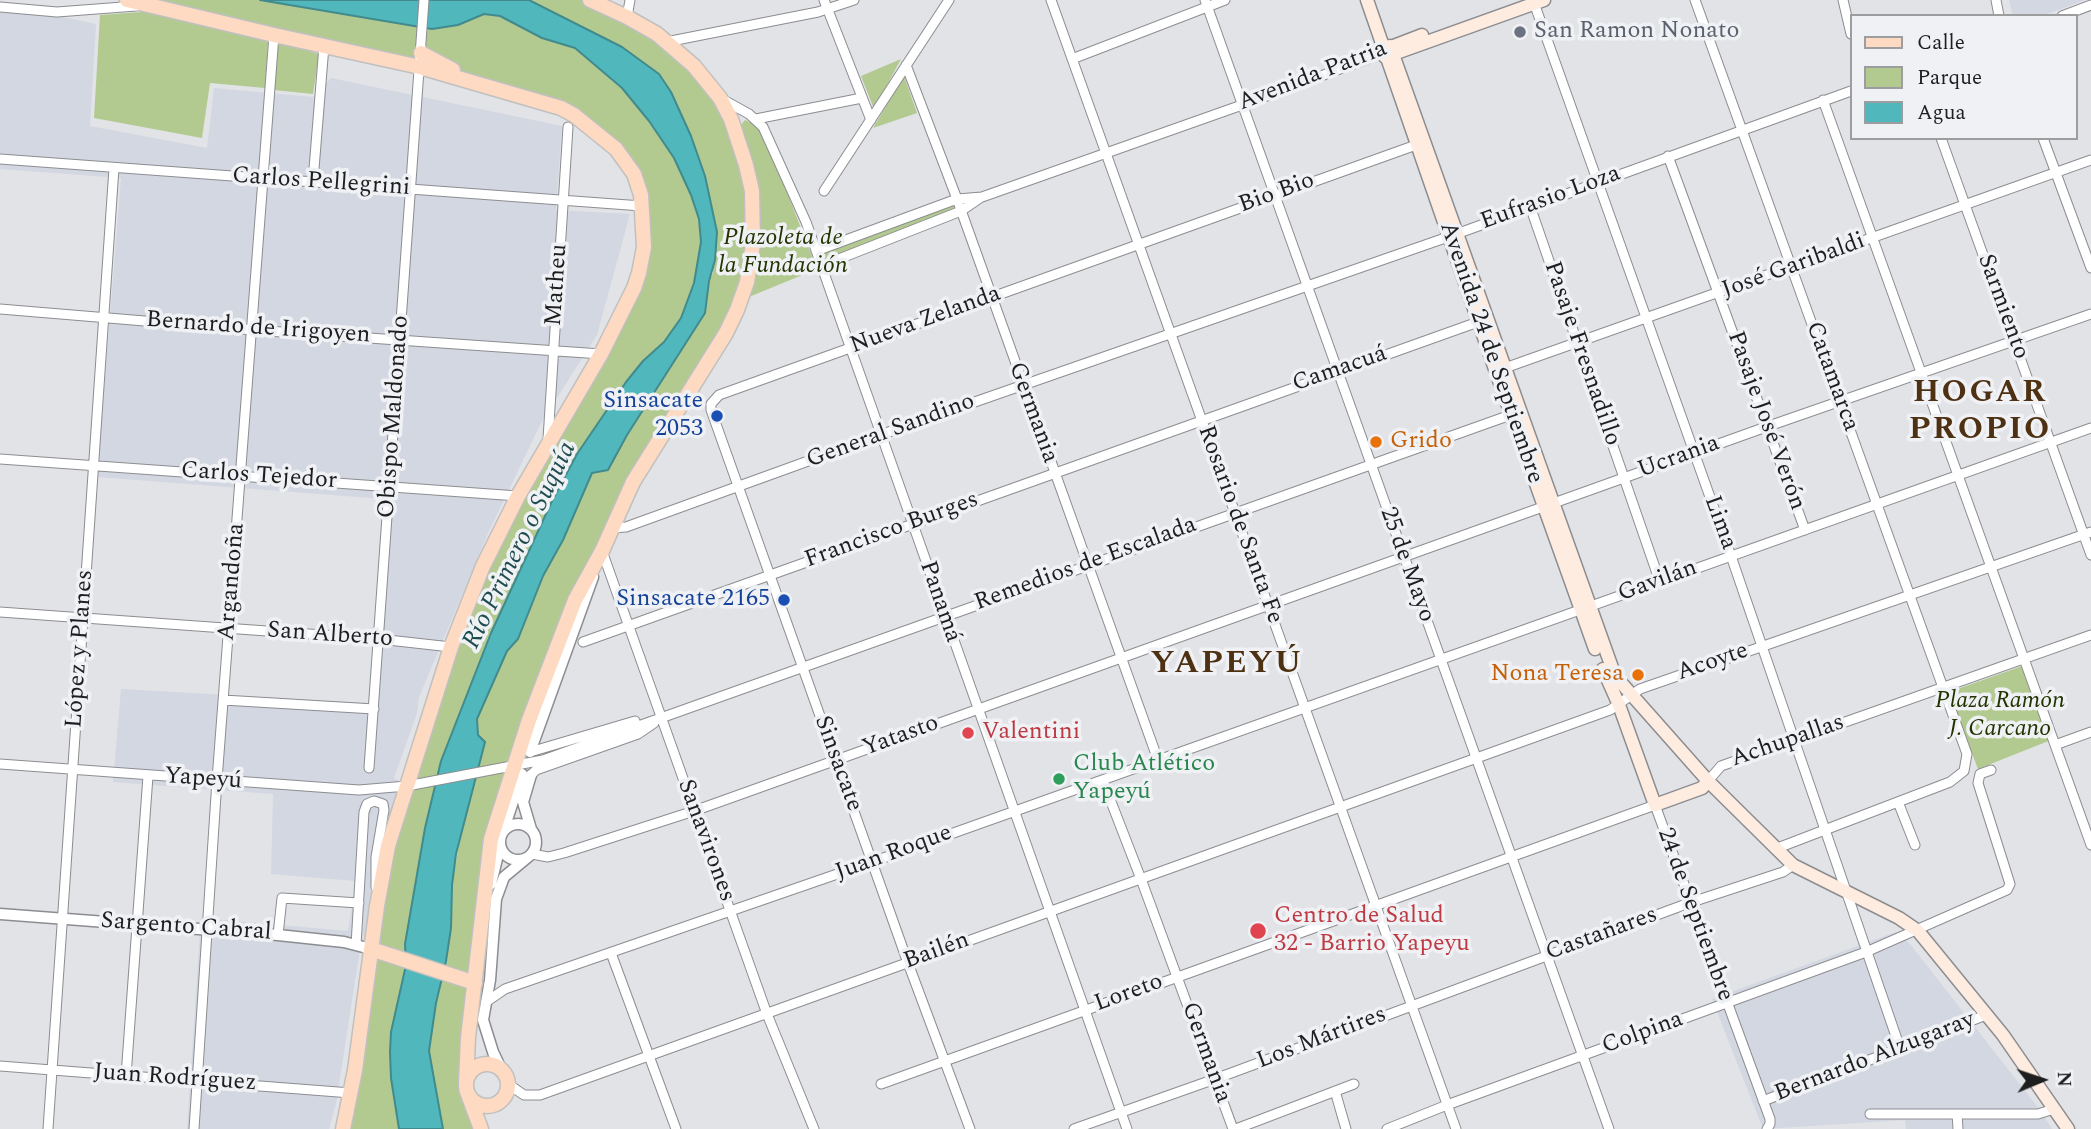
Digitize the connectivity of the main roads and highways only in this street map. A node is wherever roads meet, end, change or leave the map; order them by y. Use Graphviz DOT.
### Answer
graph roads {
  1 [pos="127,0"];
  2 [pos="590,0"];
  3 [pos="1367,0"];
  4 [pos="1520,0"];
  5 [pos="1537,1"];
  6 [pos="1390,55"];
  7 [pos="1453,235"];
  8 [pos="1500,370"];
  9 [pos="1585,609"];
  10 [pos="1619,705"];
  11 [pos="1708,781"];
  12 [pos="1655,805"];
  13 [pos="371,949"];
  14 [pos="475,983"];
  15 [pos="467,1090"];
  16 [pos="343,1129"];
  17 [pos="481,1129"];
  18 [pos="2068,1129"];
  1 -- 13 [label="main road"];
  2 -- 14 [label="main road"];
  3 -- 6 [label="main road, Avenida 24 de Septiembre"];
  4 -- 6 [label="main road, Avenida Patria"];
  5 -- 6 [label="main road, Avenida Patria"];
  6 -- 7 [label="main road, Avenida 24 de Septiembre"];
  6 -- 7 [label="main road, Avenida 24 de Septiembre"];
  7 -- 8 [label="main road, Avenida 24 de Septiembre"];
  7 -- 8 [label="main road, Avenida 24 de Septiembre"];
  8 -- 9 [label="main road, Avenida 24 de Septiembre"];
  9 -- 10 [label="main road, Avenida 24 de Septiembre"];
  9 -- 11 [label="main road, Avenida 24 de Septiembre"];
  10 -- 12 [label="main road, 24 de Septiembre"];
  11 -- 12 [label="main road, Achupallas"];
  11 -- 18 [label="main road, Avenida 24 de Septiembre"];
  13 -- 14 [label="main road"];
  13 -- 16 [label="main road"];
  14 -- 15 [label="main road"];
  15 -- 15 [label="main road"];
  15 -- 17 [label="main road"];
}
